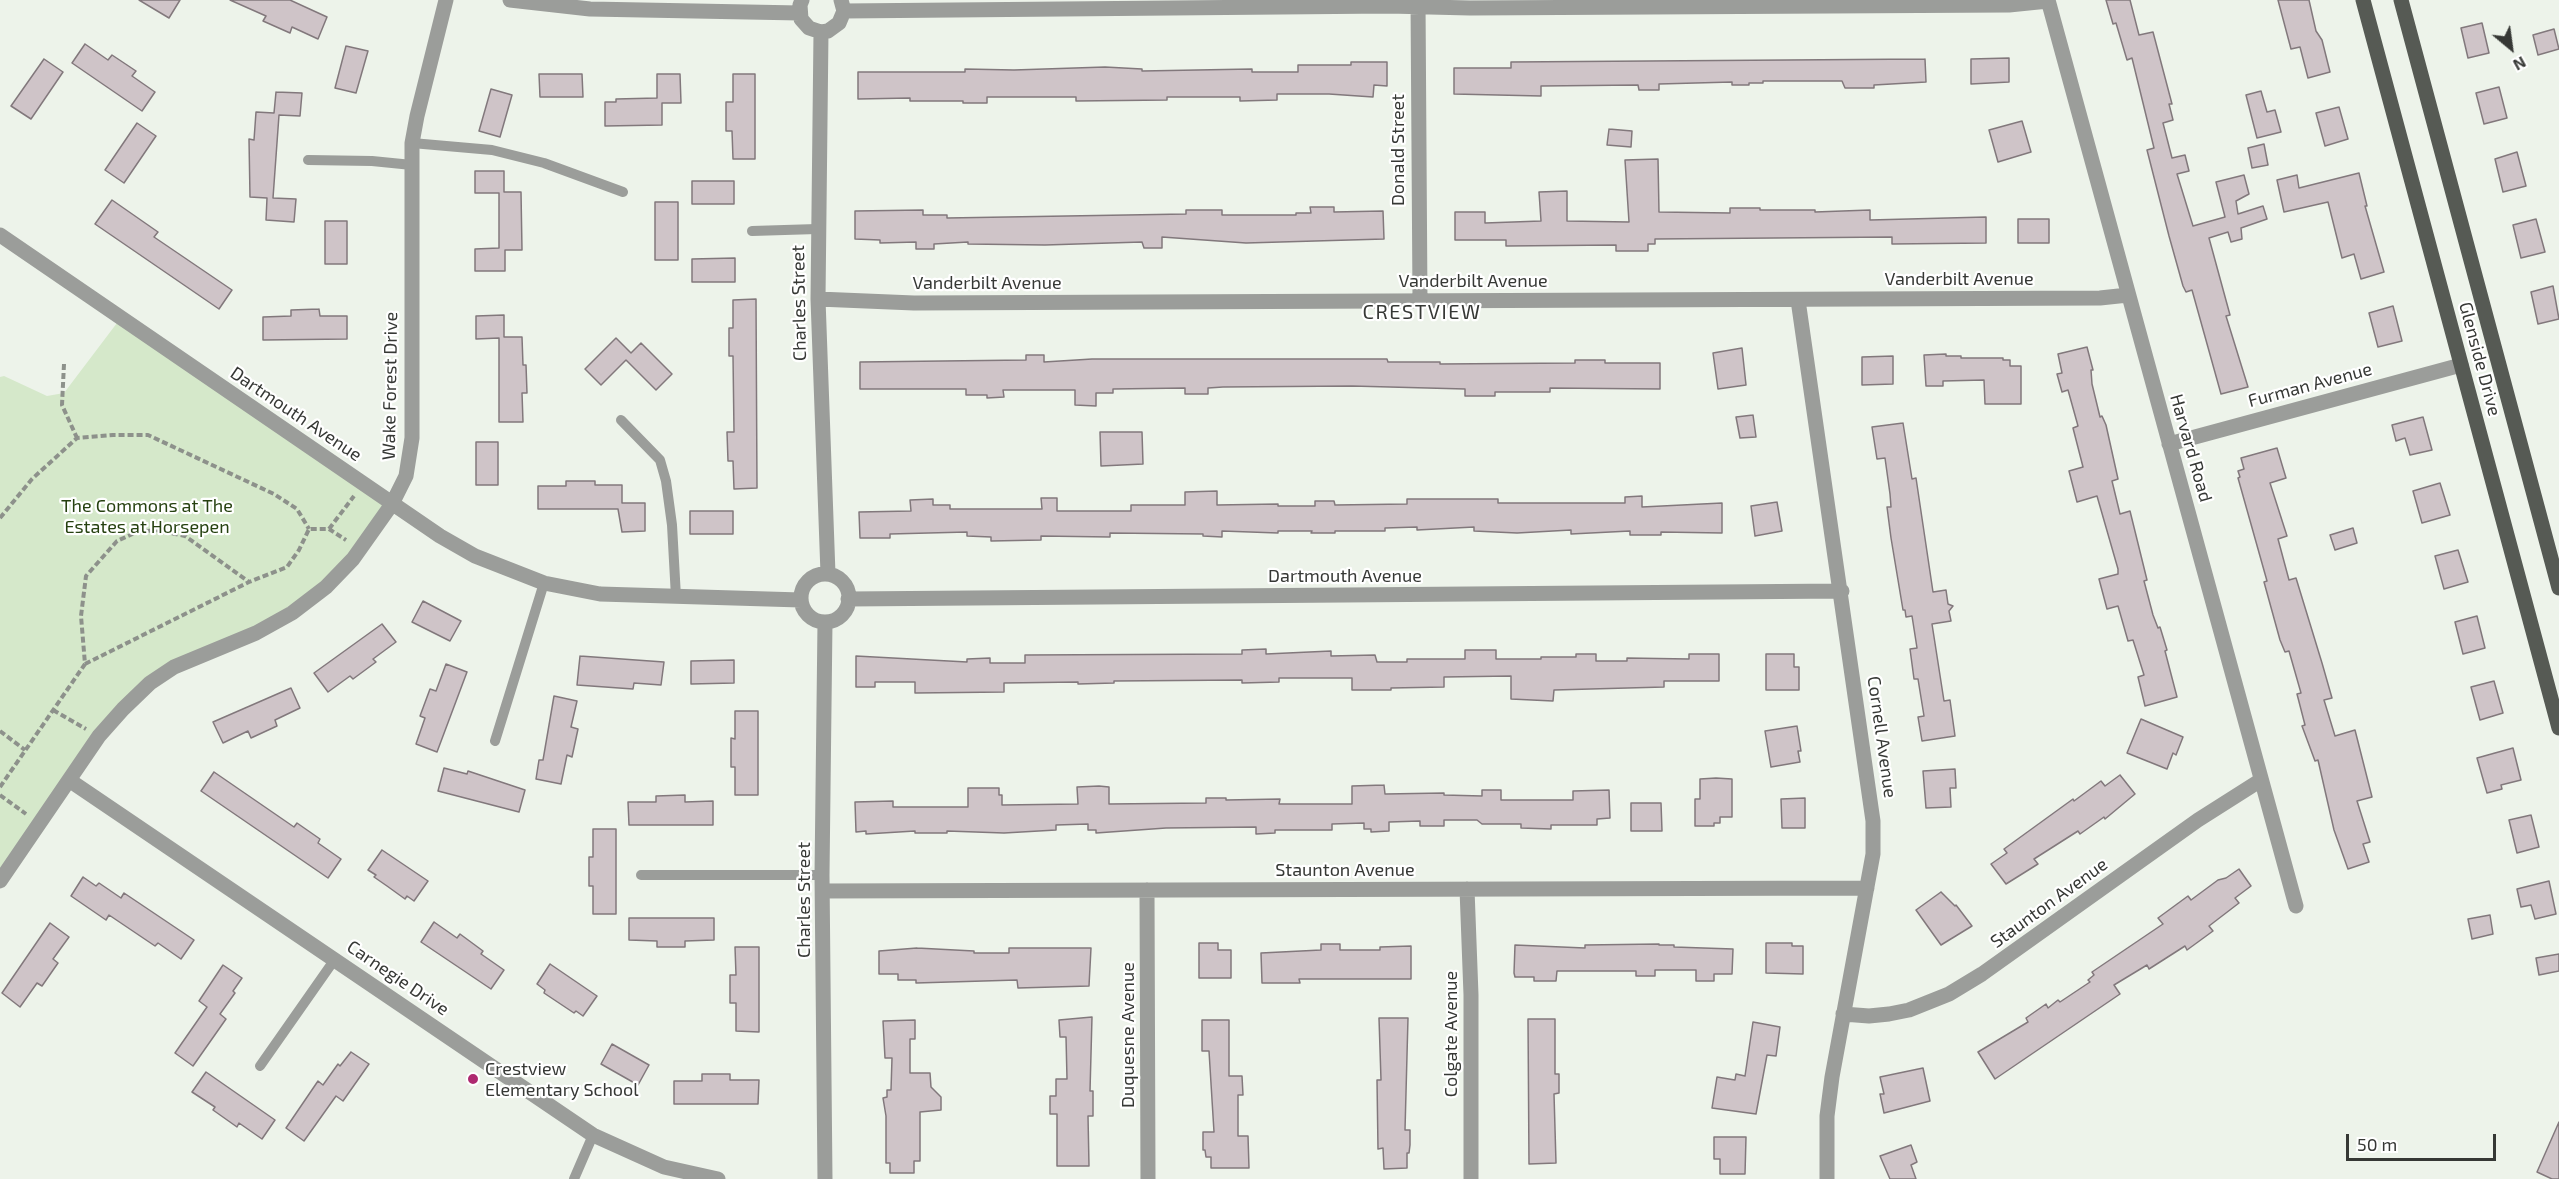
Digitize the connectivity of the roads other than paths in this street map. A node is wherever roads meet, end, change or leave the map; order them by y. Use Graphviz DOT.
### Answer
graph roads {
  1 [pos="447,0"];
  2 [pos="510,0"];
  3 [pos="2048,0"];
  4 [pos="2363,0"];
  5 [pos="2401,0"];
  6 [pos="1418,4"];
  7 [pos="624,5"];
  8 [pos="842,5"];
  9 [pos="801,6"];
  10 [pos="821,32"];
  11 [pos="412,143"];
  12 [pos="308,160"];
  13 [pos="412,165"];
  14 [pos="623,192"];
  15 [pos="817,229"];
  16 [pos="752,231"];
  17 [pos="0,235"];
  18 [pos="2128,295"];
  19 [pos="818,299"];
  20 [pos="1420,300"];
  21 [pos="1798,300"];
  22 [pos="2461,365"];
  23 [pos="621,420"];
  24 [pos="2169,444"];
  25 [pos="392,504"];
  26 [pos="828,574"];
  27 [pos="544,583"];
  28 [pos="2559,588"];
  29 [pos="1842,591"];
  30 [pos="676,597"];
  31 [pos="849,599"];
  32 [pos="801,600"];
  33 [pos="825,622"];
  34 [pos="2553,683"];
  35 [pos="2559,728"];
  36 [pos="495,741"];
  37 [pos="69,780"];
  38 [pos="2261,780"];
  39 [pos="641,875"];
  40 [pos="822,875"];
  41 [pos="0,881"];
  42 [pos="1867,888"];
  43 [pos="1467,889"];
  44 [pos="1147,890"];
  45 [pos="823,891"];
  46 [pos="2296,906"];
  47 [pos="335,958"];
  48 [pos="1844,1014"];
  49 [pos="260,1066"];
  50 [pos="593,1135"];
  51 [pos="574,1179"];
  52 [pos="718,1179"];
  53 [pos="825,1179"];
  54 [pos="1148,1179"];
  55 [pos="1471,1179"];
  56 [pos="1827,1179"];
  1 -- 11 [label="street, Wake Forest Drive"];
  2 -- 7 [label="street"];
  3 -- 6 [label="street"];
  3 -- 18 [label="street, Harvard Road"];
  4 -- 22 [label="main road, Glenside Drive"];
  5 -- 28 [label="main road, Glenside Drive"];
  6 -- 8 [label="street"];
  6 -- 20 [label="street, Donald Street"];
  7 -- 9 [label="street"];
  8 -- 10 [label="street"];
  9 -- 10 [label="street"];
  10 -- 15 [label="street, Charles Street"];
  11 -- 13 [label="street, Wake Forest Drive"];
  11 -- 14 [label="lane"];
  12 -- 13 [label="lane"];
  13 -- 25 [label="street, Wake Forest Drive"];
  15 -- 16 [label="lane"];
  15 -- 19 [label="street, Charles Street"];
  17 -- 25 [label="street, Dartmouth Avenue"];
  18 -- 21 [label="street, Vanderbilt Avenue"];
  18 -- 24 [label="street, Harvard Road"];
  19 -- 20 [label="street, Vanderbilt Avenue"];
  19 -- 26 [label="street, Charles Street"];
  20 -- 21 [label="street, Vanderbilt Avenue"];
  21 -- 29 [label="street, Cornell Avenue"];
  22 -- 24 [label="street, Furman Avenue"];
  22 -- 34 [label="main road, Glenside Drive"];
  23 -- 30 [label="lane"];
  24 -- 38 [label="street, Harvard Road"];
  25 -- 27 [label="street, Dartmouth Avenue"];
  25 -- 37 [label="street, Wake Forest Drive"];
  26 -- 31 [label="street"];
  26 -- 32 [label="street"];
  27 -- 30 [label="street, Dartmouth Avenue"];
  27 -- 36 [label="lane"];
  29 -- 31 [label="street, Dartmouth Avenue"];
  29 -- 42 [label="street, Cornell Avenue"];
  30 -- 32 [label="street, Dartmouth Avenue"];
  31 -- 33 [label="street"];
  32 -- 33 [label="street"];
  33 -- 40 [label="street, Charles Street"];
  34 -- 35 [label="main road, Glenside Drive"];
  37 -- 41 [label="street, Wake Forest Drive"];
  37 -- 47 [label="street, Carnegie Drive"];
  38 -- 46 [label="street, Harvard Road"];
  38 -- 48 [label="street, Staunton Avenue"];
  39 -- 40 [label="lane"];
  40 -- 45 [label="street, Charles Street"];
  42 -- 43 [label="street, Staunton Avenue"];
  42 -- 48 [label="street, Cornell Avenue"];
  43 -- 44 [label="street, Staunton Avenue"];
  43 -- 55 [label="street, Colgate Avenue"];
  44 -- 45 [label="street, Staunton Avenue"];
  44 -- 54 [label="street, Duquesne Avenue"];
  45 -- 53 [label="street, Charles Street"];
  47 -- 49 [label="lane"];
  47 -- 50 [label="street, Carnegie Drive"];
  48 -- 56 [label="street, Cornell Avenue"];
  50 -- 51 [label="lane"];
  50 -- 52 [label="street, Carnegie Drive"];
}
